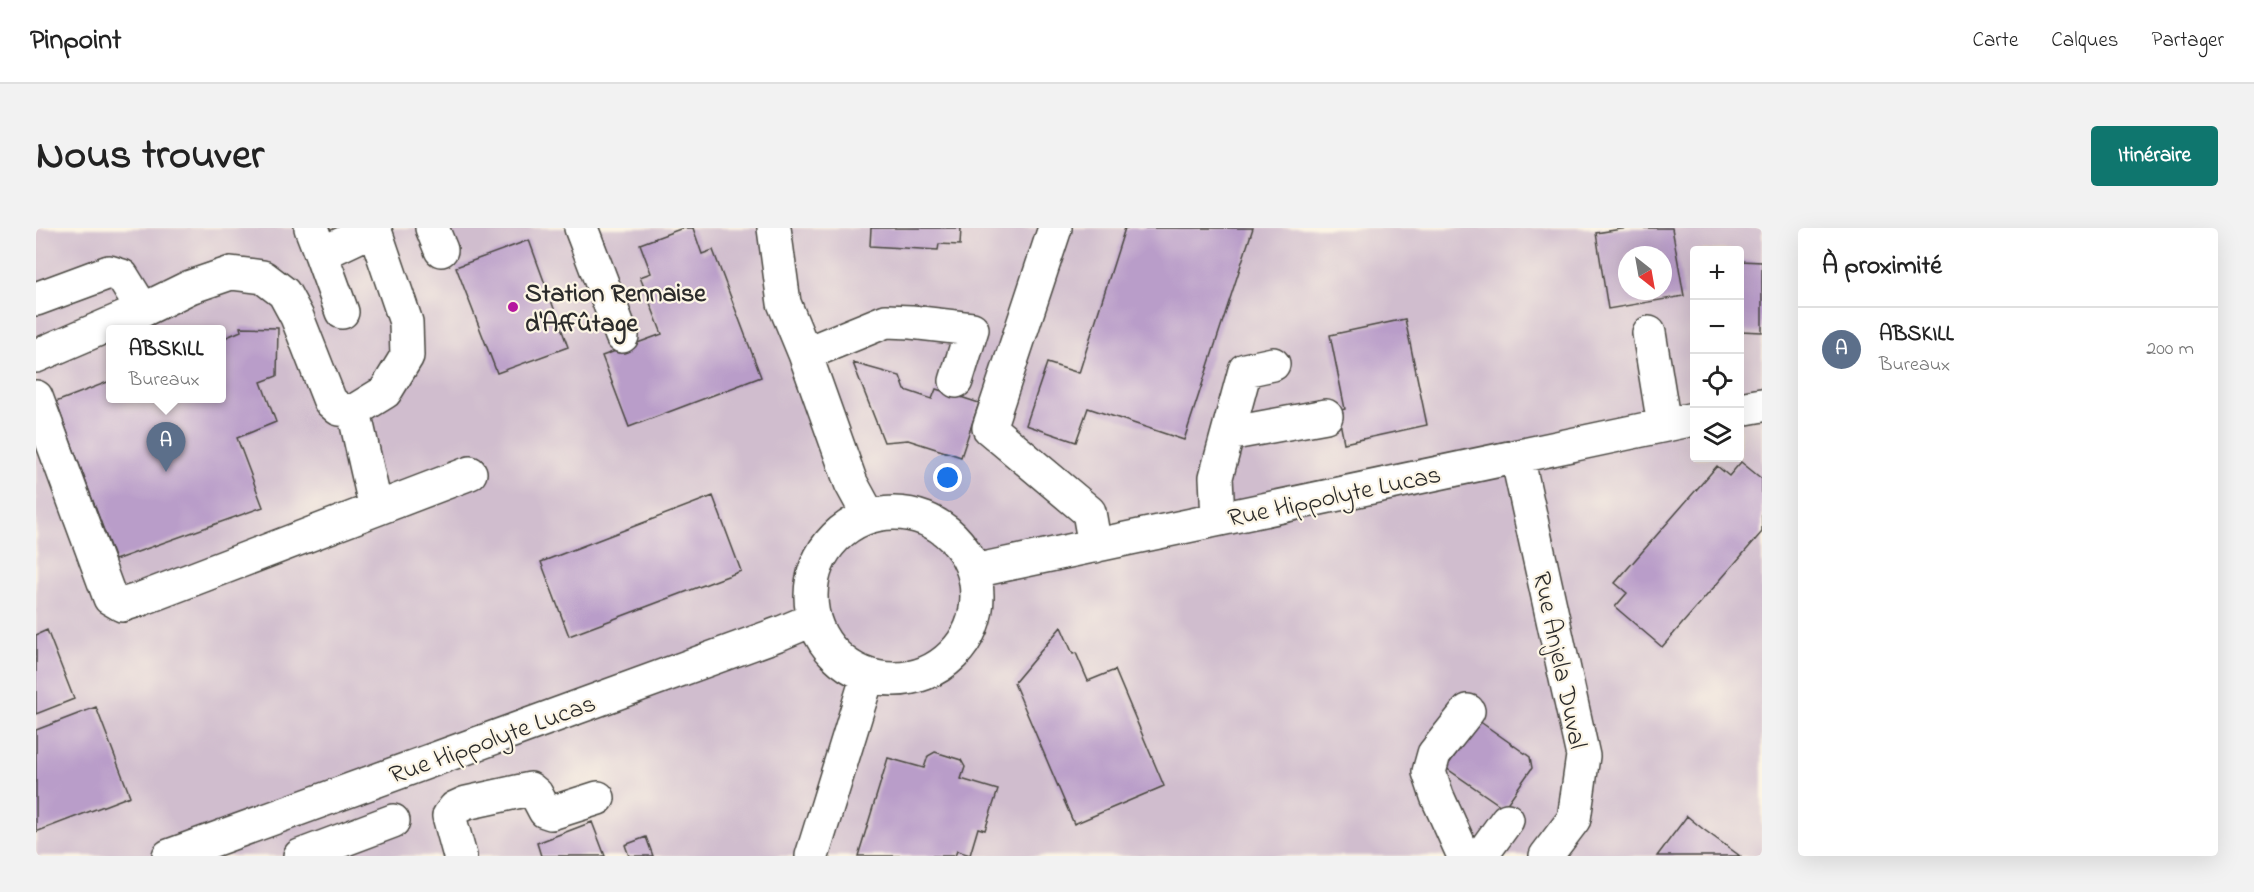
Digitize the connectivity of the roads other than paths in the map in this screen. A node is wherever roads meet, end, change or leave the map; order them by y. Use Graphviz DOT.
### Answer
graph roads {
  1 [pos="581,228"];
  2 [pos="774,228"];
  3 [pos="1055,228"];
  4 [pos="374,229"];
  5 [pos="316,241"];
  6 [pos="36,299"];
  7 [pos="143,310"];
  8 [pos="342,312"];
  9 [pos="108,325"];
  10 [pos="106,326"];
  11 [pos="1649,333"];
  12 [pos="622,336"];
  13 [pos="805,354"];
  14 [pos="36,356"];
  15 [pos="1273,364"];
  16 [pos="956,381"];
  17 [pos="36,397"];
  18 [pos="1762,405"];
  19 [pos="1744,408"];
  20 [pos="354,411"];
  21 [pos="1326,416"];
  22 [pos="1680,422"];
  23 [pos="1228,434"];
  24 [pos="1516,456"];
  25 [pos="470,473"];
  26 [pos="376,509"];
  27 [pos="869,516"];
  28 [pos="1218,519"];
  29 [pos="1095,546"];
  30 [pos="974,571"];
  31 [pos="814,619"];
  32 [pos="868,675"];
  33 [pos="1468,711"];
  34 [pos="598,798"];
  35 [pos="1508,820"];
  36 [pos="393,821"];
  37 [pos="332,850"];
  38 [pos="169,856"];
  39 [pos="300,856"];
  40 [pos="460,856"];
  41 [pos="812,856"];
  42 [pos="1464,856"];
  43 [pos="1481,856"];
  44 [pos="1546,856"];
  1 -- 12 [label="street"];
  2 -- 13 [label="street"];
  3 -- 29 [label="street"];
  4 -- 5 [label="street"];
  4 -- 20 [label="street"];
  5 -- 8 [label="street"];
  6 -- 7 [label="street"];
  7 -- 9 [label="street"];
  7 -- 20 [label="street"];
  10 -- 14 [label="street"];
  11 -- 22 [label="street"];
  13 -- 16 [label="street"];
  13 -- 27 [label="street"];
  15 -- 23 [label="street"];
  17 -- 26 [label="street"];
  18 -- 19 [label="street"];
  20 -- 26 [label="street"];
  21 -- 23 [label="street"];
  22 -- 24 [label="street, Rue Hippolyte Lucas"];
  23 -- 28 [label="street"];
  24 -- 28 [label="street, Rue Hippolyte Lucas"];
  24 -- 44 [label="street, Rue Anjela Duval"];
  25 -- 26 [label="street"];
  27 -- 30 [label="street"];
  27 -- 31 [label="street"];
  28 -- 29 [label="street, Rue Hippolyte Lucas"];
  29 -- 30 [label="street, Rue Hippolyte Lucas"];
  30 -- 32 [label="street"];
  31 -- 32 [label="street"];
  31 -- 38 [label="street, Rue Hippolyte Lucas"];
  32 -- 41 [label="street"];
  33 -- 42 [label="street"];
  34 -- 40 [label="street"];
  35 -- 43 [label="street"];
  36 -- 37 [label="street"];
  37 -- 39 [label="street"];
}
